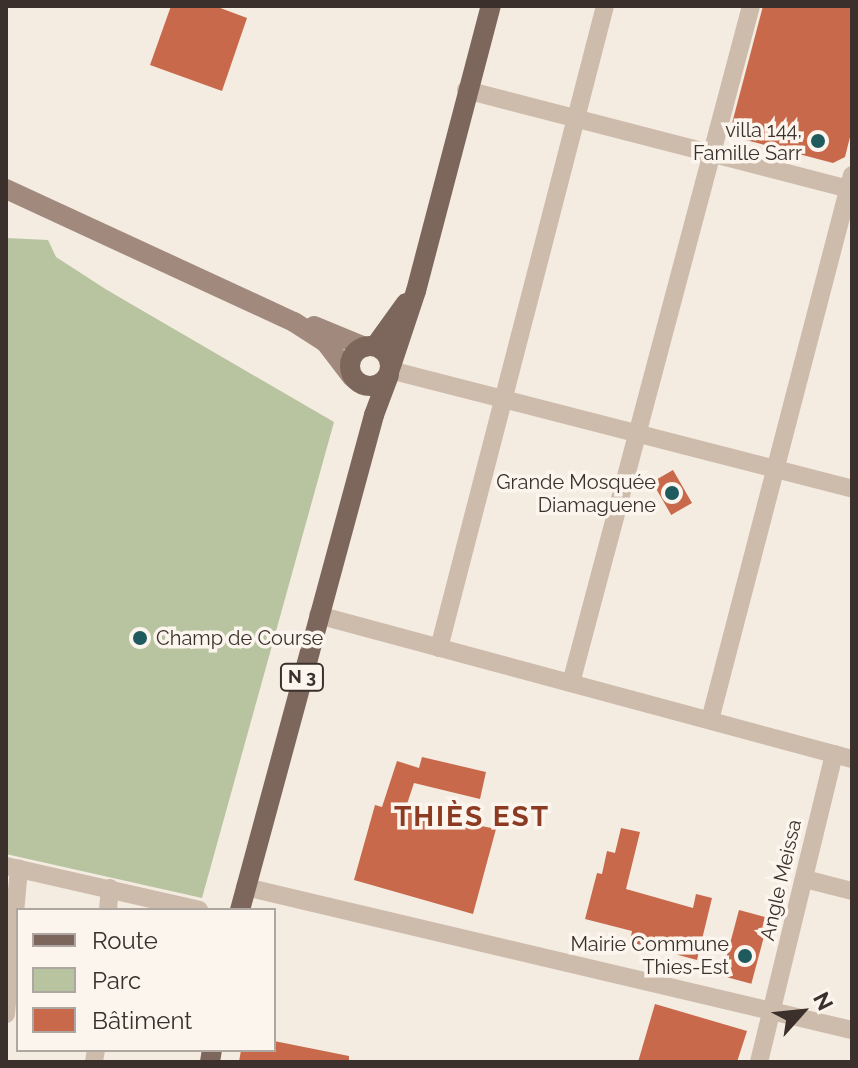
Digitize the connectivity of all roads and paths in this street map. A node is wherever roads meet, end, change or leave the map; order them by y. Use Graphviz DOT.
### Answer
graph roads {
  1 [pos="491,6"];
  2 [pos="605,6"];
  3 [pos="751,6"];
  4 [pos="466,90"];
  5 [pos="576,119"];
  6 [pos="712,154"];
  7 [pos="851,185"];
  8 [pos="6,189"];
  9 [pos="416,291"];
  10 [pos="294,322"];
  11 [pos="370,346"];
  12 [pos="390,370"];
  13 [pos="354,379"];
  14 [pos="503,399"];
  15 [pos="639,434"];
  16 [pos="366,444"];
  17 [pos="775,469"];
  18 [pos="852,489"];
  19 [pos="318,615"];
  20 [pos="439,648"];
  21 [pos="571,683"];
  22 [pos="710,720"];
  23 [pos="843,756"];
  24 [pos="12,867"];
  25 [pos="805,879"];
  26 [pos="245,887"];
  27 [pos="110,888"];
  28 [pos="852,891"];
  29 [pos="108,908"];
  30 [pos="191,908"];
  31 [pos="240,908"];
  32 [pos="772,1011"];
  33 [pos="6,1014"];
  34 [pos="852,1030"];
  35 [pos="759,1062"];
  1 -- 4 [label="main road, N 3"];
  2 -- 5 [label="street"];
  3 -- 6 [label="street"];
  4 -- 5 [label="street"];
  4 -- 9 [label="main road, N 3"];
  5 -- 6 [label="street"];
  5 -- 14 [label="street"];
  6 -- 7 [label="street"];
  6 -- 15 [label="street"];
  7 -- 17 [label="street"];
  8 -- 10 [label="main road"];
  9 -- 11 [label="main road, N 3"];
  9 -- 12 [label="main road, N 3"];
  10 -- 11 [label="main road"];
  10 -- 13 [label="main road"];
  11 -- 12 [label="main road"];
  11 -- 13 [label="main road"];
  12 -- 13 [label="main road"];
  12 -- 14 [label="street"];
  12 -- 16 [label="main road, N 3"];
  13 -- 16 [label="main road, N 3"];
  14 -- 15 [label="street"];
  14 -- 20 [label="street"];
  15 -- 17 [label="street"];
  15 -- 21 [label="street"];
  16 -- 19 [label="main road, N 3"];
  17 -- 18 [label="street"];
  17 -- 22 [label="street"];
  19 -- 20 [label="street"];
  19 -- 26 [label="main road, N 3"];
  20 -- 21 [label="street"];
  21 -- 22 [label="street"];
  22 -- 23 [label="street"];
  23 -- 25 [label="street, Angle Meissa"];
  24 -- 27 [label="street"];
  24 -- 33 [label="street"];
  25 -- 28 [label="street"];
  25 -- 32 [label="street, Angle Meissa"];
  26 -- 31 [label="main road, N 3"];
  26 -- 32 [label="street"];
  27 -- 29 [label="street"];
  27 -- 30 [label="street"];
  32 -- 34 [label="street"];
  32 -- 35 [label="street, Angle Meissa"];
}
